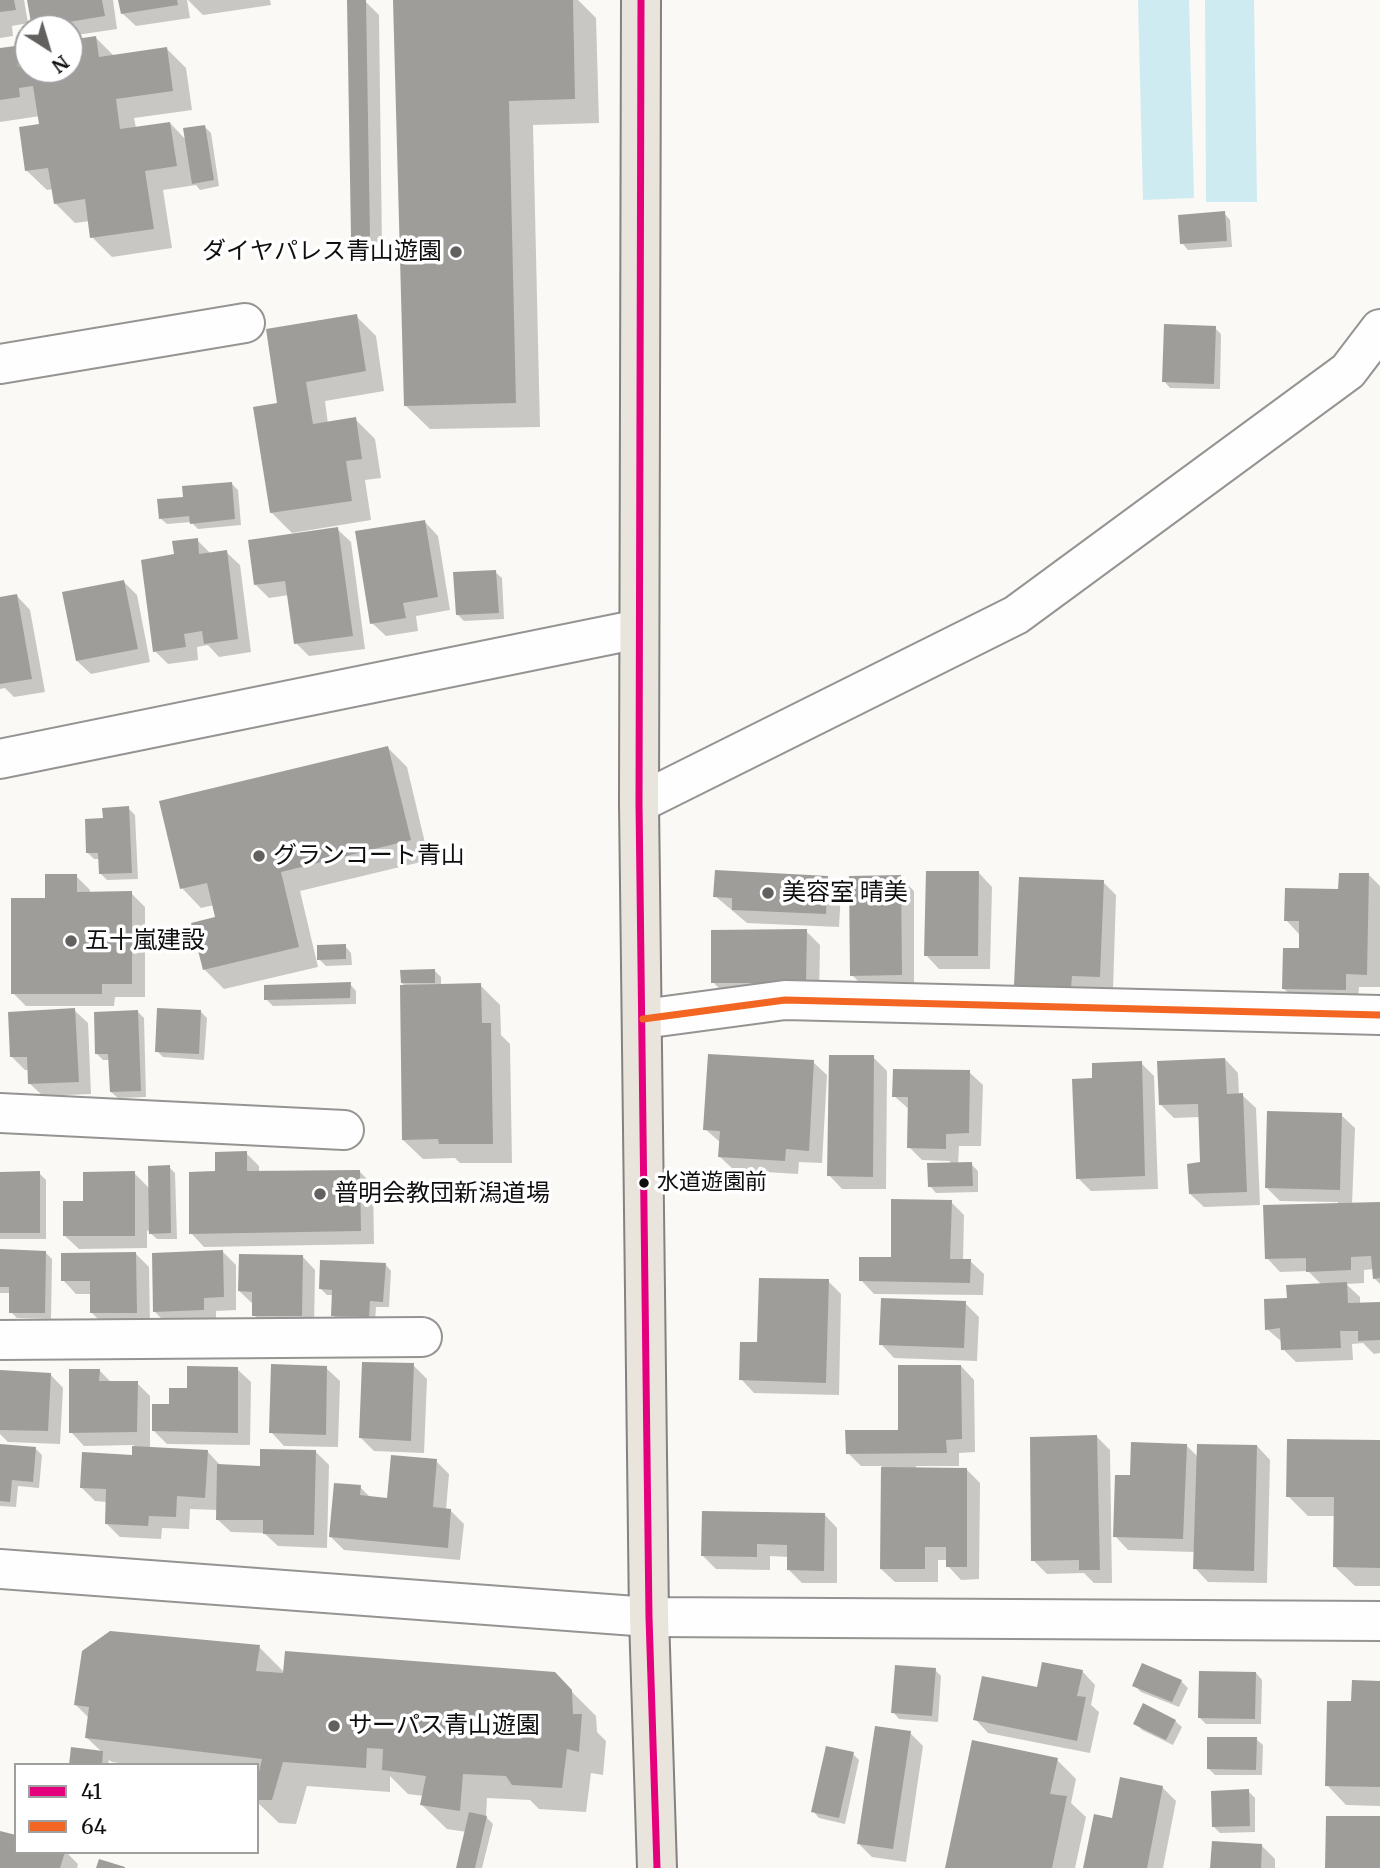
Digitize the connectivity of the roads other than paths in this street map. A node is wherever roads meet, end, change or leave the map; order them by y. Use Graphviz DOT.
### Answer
graph roads {
  1 [pos="641,0"];
  2 [pos="245,323"];
  3 [pos="1380,329"];
  4 [pos="0,364"];
  5 [pos="639,628"];
  6 [pos="0,759"];
  7 [pos="639,803"];
  8 [pos="1380,1015"];
  9 [pos="643,1019"];
  10 [pos="0,1113"];
  11 [pos="344,1130"];
  12 [pos="422,1337"];
  13 [pos="0,1340"];
  14 [pos="0,1569"];
  15 [pos="649,1617"];
  16 [pos="1380,1621"];
  17 [pos="657,1868"];
  1 -- 5 [label="main road"];
  2 -- 4 [label="street"];
  3 -- 7 [label="street"];
  5 -- 6 [label="street"];
  5 -- 7 [label="main road"];
  7 -- 9 [label="main road"];
  8 -- 9 [label="street"];
  9 -- 15 [label="main road"];
  10 -- 11 [label="street"];
  12 -- 13 [label="street"];
  14 -- 15 [label="street"];
  15 -- 16 [label="street"];
  15 -- 17 [label="main road"];
}
